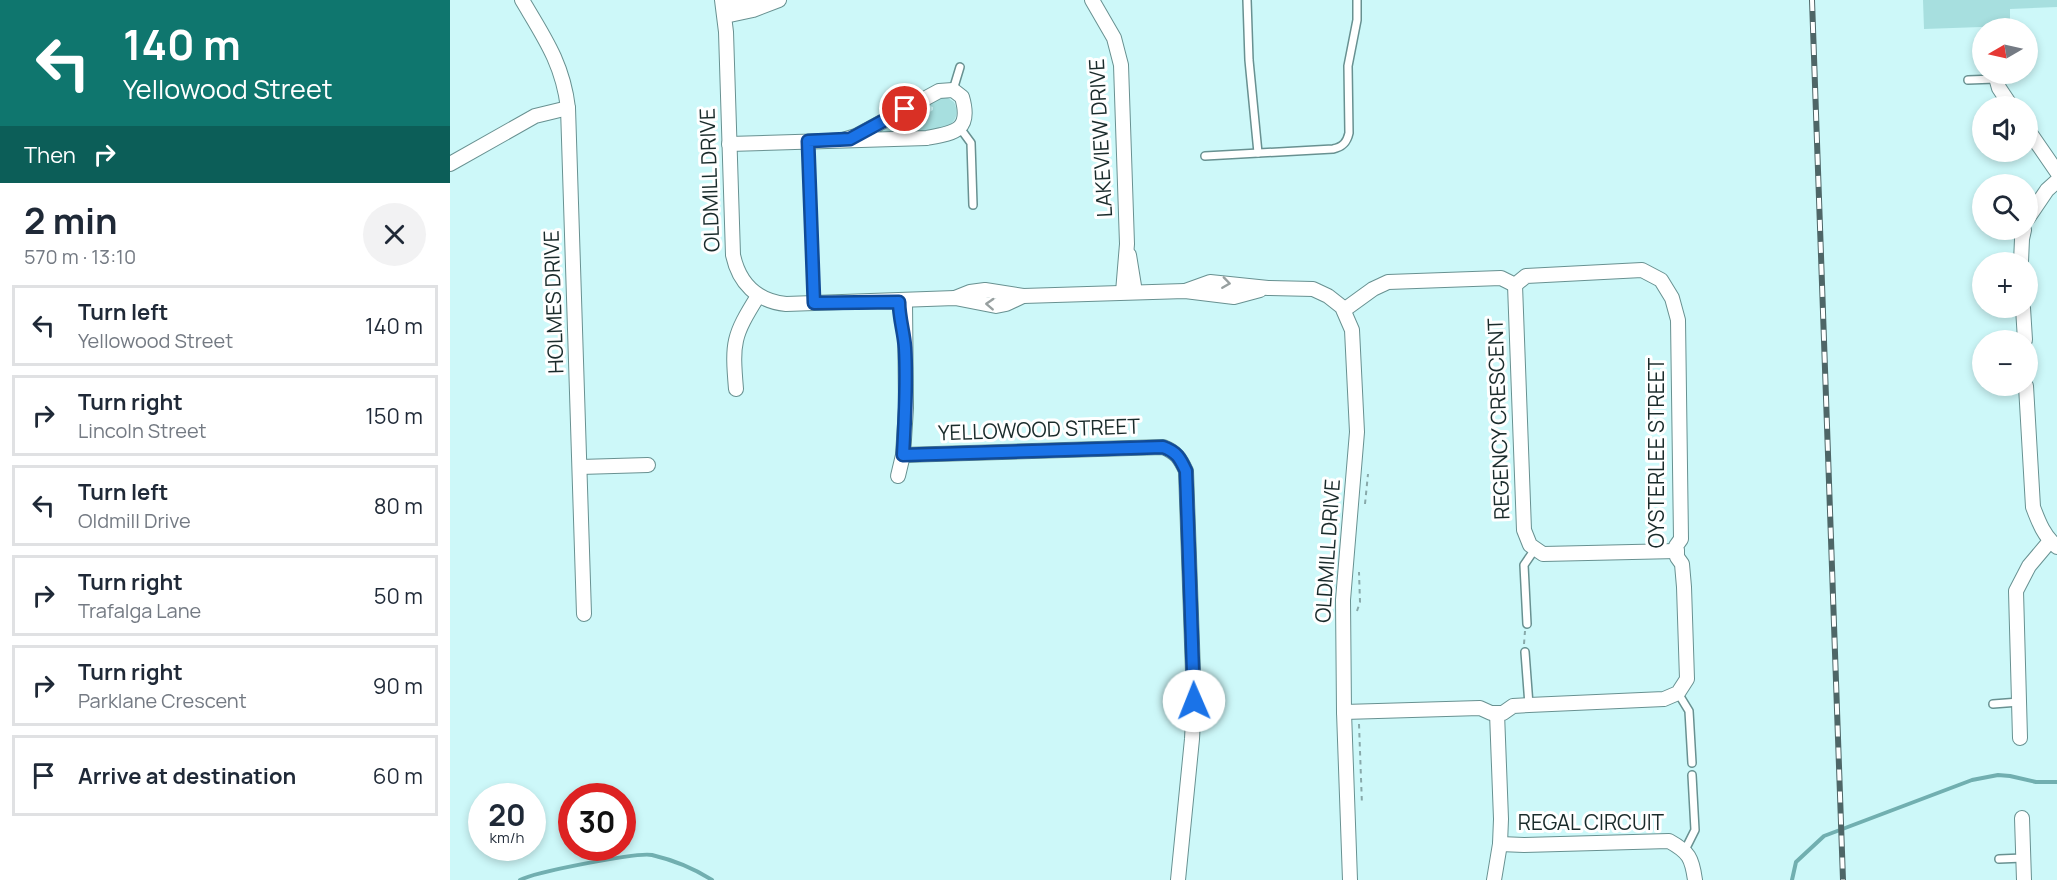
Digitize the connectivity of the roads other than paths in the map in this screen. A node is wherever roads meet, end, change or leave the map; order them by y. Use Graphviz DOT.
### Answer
graph roads {
  1 [pos="522,0"];
  2 [pos="1092,0"];
  3 [pos="1247,0"];
  4 [pos="1357,0"];
  5 [pos="775,1"];
  6 [pos="723,6"];
  7 [pos="960,67"];
  8 [pos="1972,79"];
  9 [pos="1968,80"];
  10 [pos="953,90"];
  11 [pos="568,108"];
  12 [pos="960,128"];
  13 [pos="843,140"];
  14 [pos="808,141"];
  15 [pos="729,144"];
  16 [pos="2038,144"];
  17 [pos="1258,153"];
  18 [pos="1205,156"];
  19 [pos="450,164"];
  20 [pos="2057,172"];
  21 [pos="2057,181"];
  22 [pos="2038,202"];
  23 [pos="973,205"];
  24 [pos="1515,285"];
  25 [pos="1129,292"];
  26 [pos="758,296"];
  27 [pos="902,302"];
  28 [pos="814,303"];
  29 [pos="1344,310"];
  30 [pos="736,389"];
  31 [pos="2027,396"];
  32 [pos="903,455"];
  33 [pos="648,465"];
  34 [pos="580,467"];
  35 [pos="898,476"];
  36 [pos="2053,544"];
  37 [pos="1535,549"];
  38 [pos="1677,551"];
  39 [pos="584,614"];
  40 [pos="1527,624"];
  41 [pos="1525,652"];
  42 [pos="1678,693"];
  43 [pos="2019,702"];
  44 [pos="1993,704"];
  45 [pos="1529,705"];
  46 [pos="1344,712"];
  47 [pos="1497,713"];
  48 [pos="2020,738"];
  49 [pos="1692,763"];
  50 [pos="1692,775"];
  51 [pos="2022,818"];
  52 [pos="1500,844"];
  53 [pos="1685,850"];
  54 [pos="2024,858"];
  55 [pos="1999,859"];
  56 [pos="1178,880"];
  57 [pos="1350,880"];
  58 [pos="1494,880"];
  59 [pos="1695,880"];
  60 [pos="2024,880"];
  1 -- 11 [label="street, HOLMES DRIVE"];
  2 -- 25 [label="street, LAKEVIEW DRIVE"];
  3 -- 17 [label="lane"];
  4 -- 17 [label="lane"];
  5 -- 6 [label="street"];
  6 -- 15 [label="street, OLDMILL DRIVE"];
  7 -- 10 [label="lane"];
  8 -- 9 [label="lane"];
  10 -- 12 [label="street"];
  10 -- 13 [label="street"];
  11 -- 19 [label="street"];
  11 -- 34 [label="street, HOLMES DRIVE"];
  12 -- 13 [label="street"];
  12 -- 23 [label="lane"];
  13 -- 14 [label="street"];
  14 -- 15 [label="street"];
  14 -- 28 [label="lane"];
  15 -- 26 [label="street, OLDMILL DRIVE"];
  16 -- 20 [label="street"];
  17 -- 18 [label="lane"];
  21 -- 22 [label="street"];
  24 -- 29 [label="street"];
  24 -- 37 [label="street, REGENCY CRESCENT"];
  24 -- 38 [label="street, OYSTERLEE STREET"];
  25 -- 27 [label="street"];
  25 -- 29 [label="street"];
  26 -- 28 [label="street"];
  26 -- 30 [label="street"];
  27 -- 28 [label="street"];
  27 -- 32 [label="street"];
  29 -- 46 [label="street, OLDMILL DRIVE"];
  31 -- 36 [label="street"];
  32 -- 35 [label="street"];
  32 -- 56 [label="street, YELLOWOOD STREET"];
  33 -- 34 [label="street"];
  34 -- 39 [label="street, HOLMES DRIVE"];
  36 -- 43 [label="street"];
  37 -- 38 [label="street"];
  37 -- 40 [label="lane"];
  38 -- 42 [label="street, OYSTERLEE STREET"];
  41 -- 45 [label="lane"];
  42 -- 45 [label="street"];
  42 -- 49 [label="lane"];
  43 -- 44 [label="lane"];
  43 -- 48 [label="street"];
  45 -- 47 [label="street"];
  46 -- 47 [label="street"];
  46 -- 57 [label="street, OLDMILL DRIVE"];
  47 -- 52 [label="street, REGAL CIRCUIT"];
  50 -- 53 [label="lane"];
  51 -- 54 [label="street"];
  52 -- 53 [label="street, REGAL CIRCUIT"];
  52 -- 58 [label="street, REGAL CIRCUIT"];
  53 -- 59 [label="street, REGAL CIRCUIT"];
  54 -- 55 [label="lane"];
  54 -- 60 [label="street"];
}
